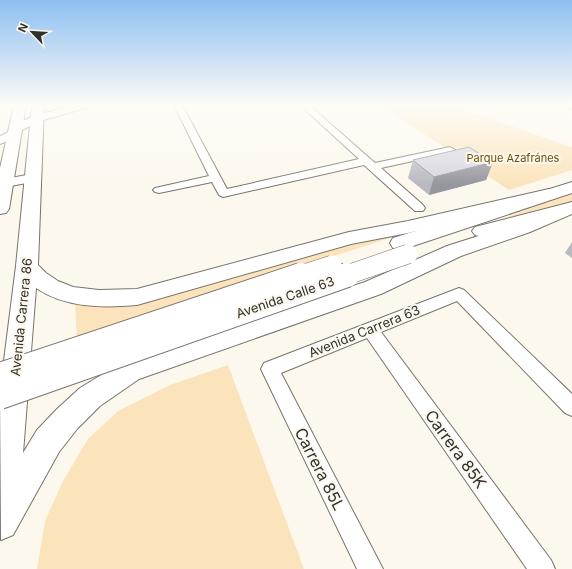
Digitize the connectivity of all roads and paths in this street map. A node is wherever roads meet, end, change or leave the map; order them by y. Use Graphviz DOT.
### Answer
graph roads {
  1 [pos="36,132"];
  2 [pos="192,132"];
  3 [pos="333,132"];
  4 [pos="10,134"];
  5 [pos="450,150"];
  6 [pos="369,164"];
  7 [pos="32,178"];
  8 [pos="216,178"];
  9 [pos="2,184"];
  10 [pos="572,187"];
  11 [pos="159,190"];
  12 [pos="549,194"];
  13 [pos="572,207"];
  14 [pos="419,208"];
  15 [pos="0,209"];
  16 [pos="404,249"];
  17 [pos="27,266"];
  18 [pos="370,329"];
  19 [pos="270,369"];
  20 [pos="0,375"];
  21 [pos="0,397"];
  22 [pos="572,407"];
  23 [pos="0,526"];
  24 [pos="370,569"];
  25 [pos="542,569"];
  1 -- 7 [label="main road, Avenida Carrera 86"];
  2 -- 8 [label="street"];
  3 -- 6 [label="street"];
  4 -- 9 [label="main road"];
  5 -- 6 [label="street"];
  6 -- 8 [label="street"];
  6 -- 14 [label="street"];
  7 -- 9 [label="street"];
  7 -- 17 [label="main road, Avenida Carrera 86"];
  8 -- 11 [label="street"];
  9 -- 15 [label="main road"];
  10 -- 12 [label="main road, Avenida Calle 63"];
  12 -- 16 [label="main road, Avenida Calle 63"];
  12 -- 17 [label="main road"];
  13 -- 16 [label="main road, Avenida Calle 63"];
  13 -- 23 [label="main road"];
  16 -- 20 [label="main road, Avenida Calle 63, bridge"];
  16 -- 21 [label="main road, Avenida Calle 63, bridge"];
  17 -- 23 [label="main road, Avenida Carrera 86"];
  18 -- 19 [label="street, Avenida Carrera 63"];
  18 -- 22 [label="street, Avenida Carrera 63"];
  18 -- 25 [label="street, Carrera 85K"];
  19 -- 24 [label="street, Carrera 85L"];
}
